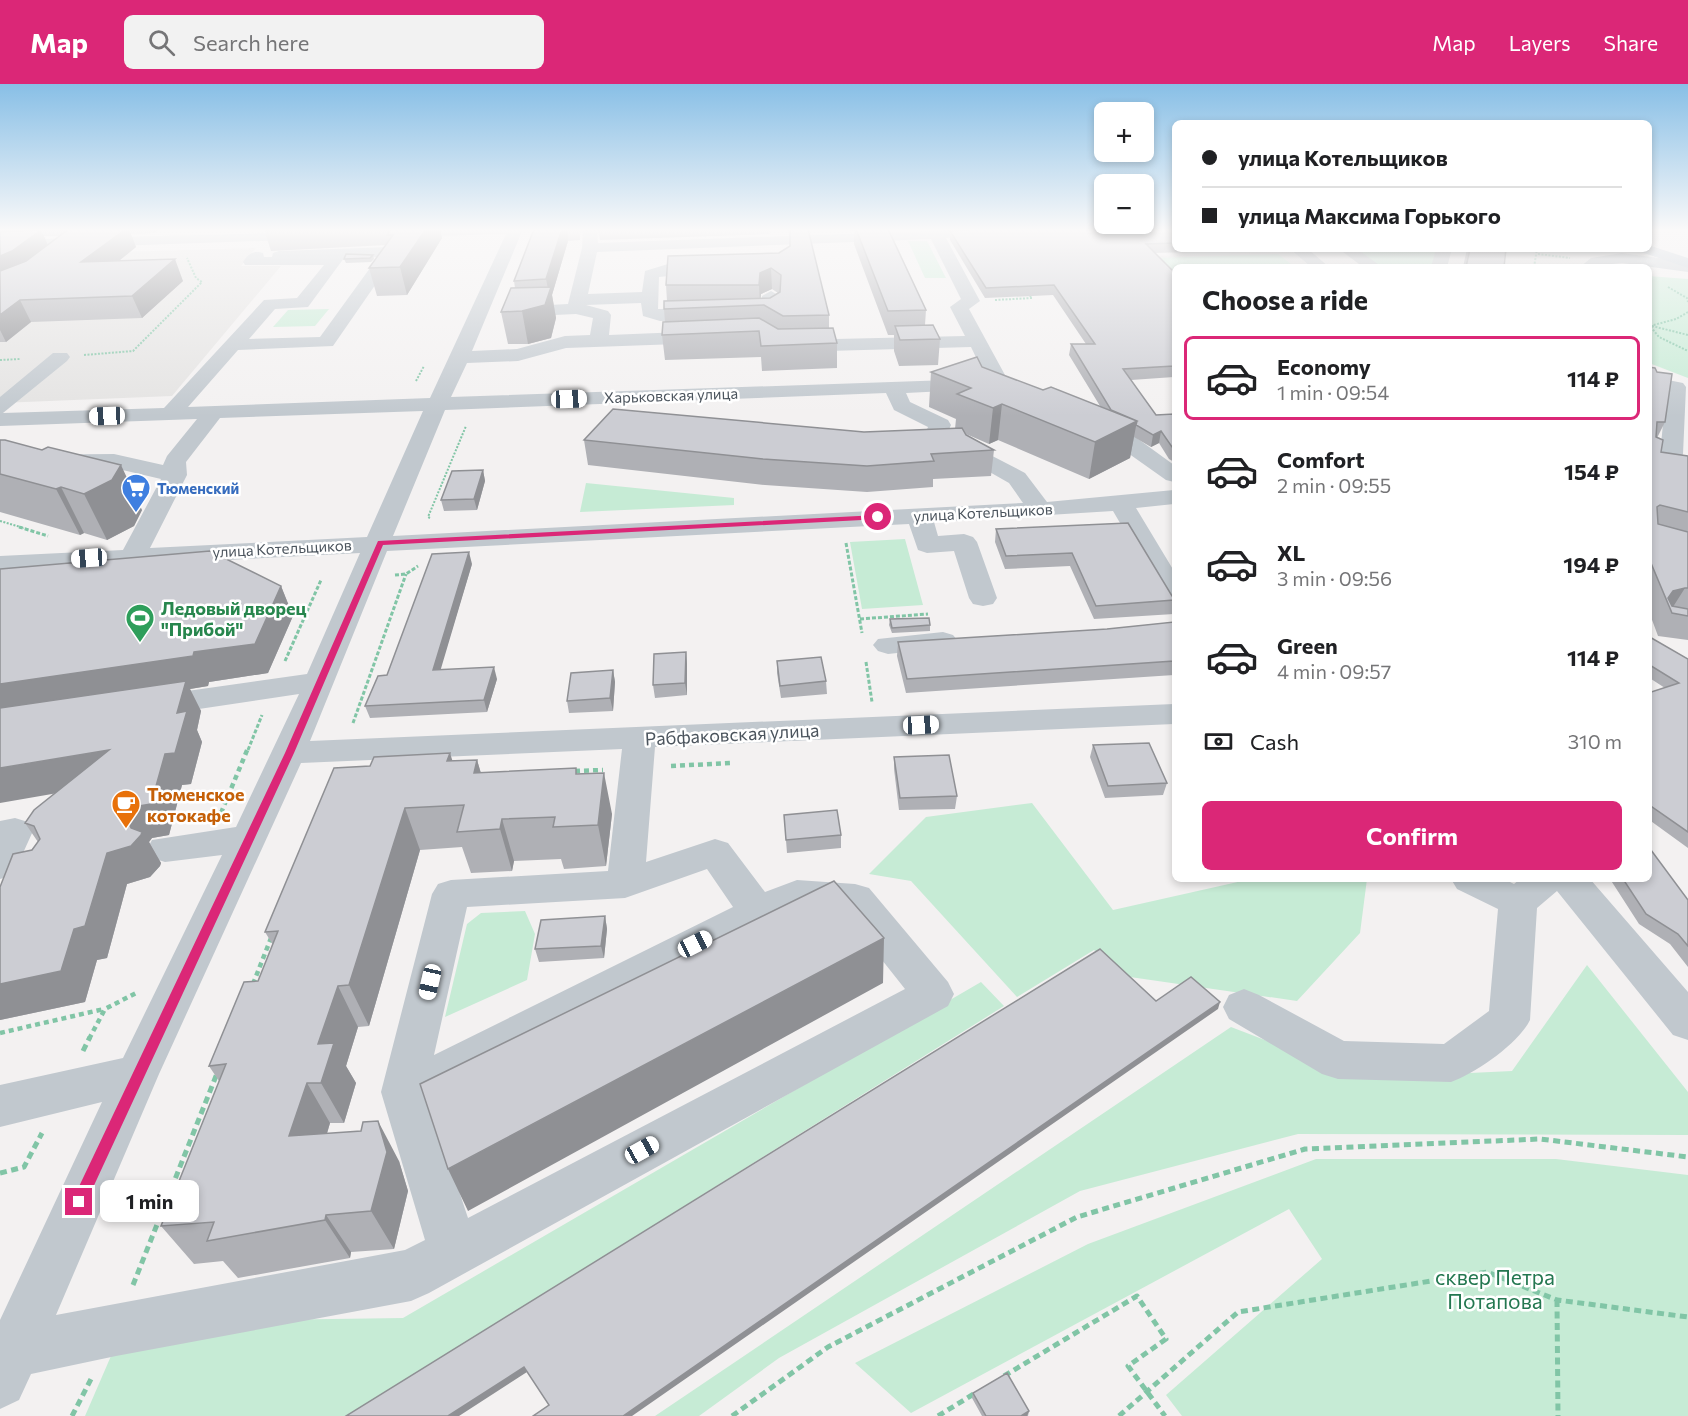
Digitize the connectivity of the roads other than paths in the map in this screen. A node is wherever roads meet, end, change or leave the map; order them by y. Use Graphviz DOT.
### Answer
graph roads {
  1 [pos="312,291"];
  2 [pos="362,291"];
  3 [pos="490,291"];
  4 [pos="580,291"];
  5 [pos="650,291"];
  6 [pos="771,291"];
  7 [pos="966,291"];
  8 [pos="650,297"];
  9 [pos="577,305"];
  10 [pos="479,314"];
  11 [pos="729,337"];
  12 [pos="599,341"];
  13 [pos="772,341"];
  14 [pos="976,341"];
  15 [pos="233,345"];
  16 [pos="60,357"];
  17 [pos="460,357"];
  18 [pos="985,383"];
  19 [pos="1652,383"];
  20 [pos="894,387"];
  21 [pos="1017,388"];
  22 [pos="589,398"];
  23 [pos="437,403"];
  24 [pos="0,408"];
  25 [pos="214,412"];
  26 [pos="171,413"];
  27 [pos="1076,414"];
  28 [pos="0,420"];
  29 [pos="605,421"];
  30 [pos="876,446"];
  31 [pos="1652,451"];
  32 [pos="973,453"];
  33 [pos="0,462"];
  34 [pos="1652,466"];
  35 [pos="1688,472"];
  36 [pos="1172,474"];
  37 [pos="175,475"];
  38 [pos="1172,497"];
  39 [pos="1121,504"];
  40 [pos="1040,509"];
  41 [pos="920,515"];
  42 [pos="380,543"];
  43 [pos="133,556"];
  44 [pos="0,564"];
  45 [pos="1172,589"];
  46 [pos="983,598"];
  47 [pos="974,639"];
  48 [pos="888,645"];
  49 [pos="320,681"];
  50 [pos="125,710"];
  51 [pos="1172,714"];
  52 [pos="639,739"];
  53 [pos="290,753"];
  54 [pos="0,834"];
  55 [pos="251,838"];
  56 [pos="165,849"];
  57 [pos="10,871"];
  58 [pos="1486,882"];
  59 [pos="1571,882"];
  60 [pos="625,884"];
  61 [pos="1532,891"];
  62 [pos="758,912"];
  63 [pos="1244,1007"];
  64 [pos="1688,1022"];
  65 [pos="137,1074"];
  66 [pos="404,1092"];
  67 [pos="0,1106"];
  68 [pos="454,1251"];
  69 [pos="4,1362"];
  1 -- 15 [label="street"];
  2 -- 15 [label="street"];
  3 -- 10 [label="street"];
  4 -- 9 [label="street"];
  5 -- 8 [label="street"];
  6 -- 8 [label="street"];
  7 -- 14 [label="street"];
  8 -- 9 [label="street"];
  9 -- 10 [label="street"];
  9 -- 12 [label="street"];
  10 -- 17 [label="street"];
  11 -- 12 [label="street"];
  12 -- 17 [label="street"];
  13 -- 14 [label="street"];
  14 -- 18 [label="street"];
  15 -- 26 [label="street"];
  16 -- 24 [label="street"];
  17 -- 23 [label="street"];
  18 -- 20 [label="street, Харьковская улица"];
  18 -- 21 [label="street, Харьковская улица"];
  19 -- 31 [label="street"];
  20 -- 22 [label="street, Харьковская улица"];
  20 -- 30 [label="street"];
  22 -- 23 [label="street, Харьковская улица"];
  22 -- 29 [label="street"];
  23 -- 25 [label="street, Харьковская улица"];
  23 -- 42 [label="street"];
  25 -- 26 [label="street, Харьковская улица"];
  25 -- 37 [label="street"];
  26 -- 28 [label="street, Харьковская улица"];
  27 -- 36 [label="street"];
  32 -- 40 [label="street"];
  33 -- 37 [label="street"];
  34 -- 35 [label="street"];
  37 -- 43 [label="street"];
  38 -- 39 [label="street, улица Котельщиков"];
  39 -- 40 [label="street, улица Котельщиков"];
  39 -- 45 [label="street"];
  40 -- 41 [label="street, улица Котельщиков"];
  41 -- 42 [label="street, улица Котельщиков"];
  41 -- 46 [label="street"];
  42 -- 43 [label="street, улица Котельщиков"];
  42 -- 49 [label="street"];
  43 -- 44 [label="street, улица Котельщиков"];
  47 -- 48 [label="street"];
  49 -- 50 [label="street"];
  49 -- 53 [label="street"];
  51 -- 52 [label="street, Рабфаковская улица"];
  52 -- 53 [label="street, Рабфаковская улица"];
  52 -- 60 [label="street"];
  53 -- 55 [label="street"];
  54 -- 57 [label="street"];
  55 -- 56 [label="street"];
  55 -- 65 [label="street"];
  58 -- 61 [label="street"];
  59 -- 64 [label="street"];
  60 -- 62 [label="street"];
  60 -- 66 [label="street"];
  61 -- 63 [label="street"];
  62 -- 66 [label="street"];
  62 -- 68 [label="street"];
  65 -- 67 [label="street"];
  65 -- 69 [label="street"];
  66 -- 68 [label="street"];
  68 -- 69 [label="street"];
}
